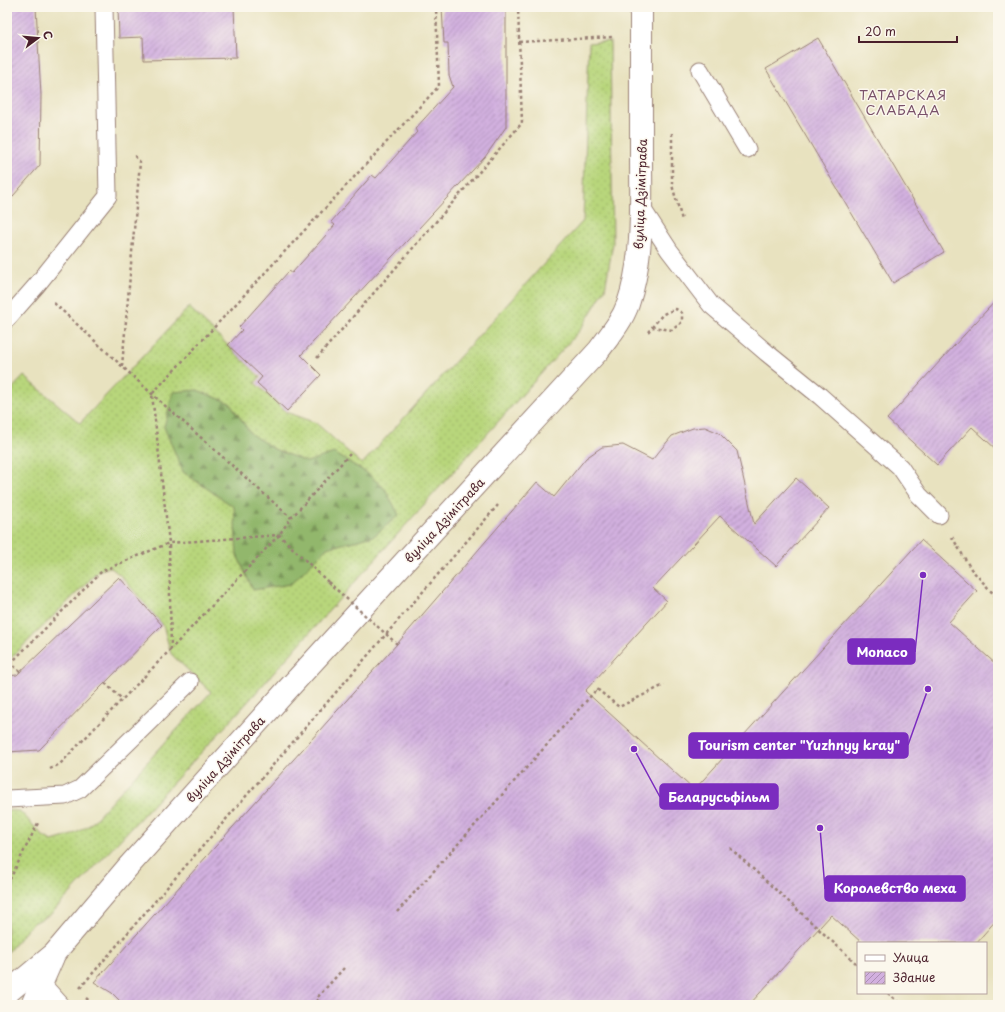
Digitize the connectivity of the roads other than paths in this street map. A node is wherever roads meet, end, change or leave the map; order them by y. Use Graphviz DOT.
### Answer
graph roads {
  1 [pos="104,7"];
  2 [pos="641,7"];
  3 [pos="700,70"];
  4 [pos="747,149"];
  5 [pos="641,207"];
  6 [pos="7,319"];
  7 [pos="940,514"];
  8 [pos="190,682"];
  9 [pos="7,799"];
  10 [pos="36,978"];
  11 [pos="7,993"];
  12 [pos="32,1005"];
  13 [pos="61,1005"];
  1 -- 6 [label="lane"];
  2 -- 5 [label="street, вуліца Дзімітрава"];
  3 -- 4 [label="lane"];
  5 -- 7 [label="lane"];
  5 -- 10 [label="street, вуліца Дзімітрава"];
  8 -- 9 [label="lane"];
  10 -- 11 [label="street, вуліца Дзімітрава"];
  10 -- 12 [label="street, вуліца Дзімітрава"];
  10 -- 13 [label="lane"];
}
